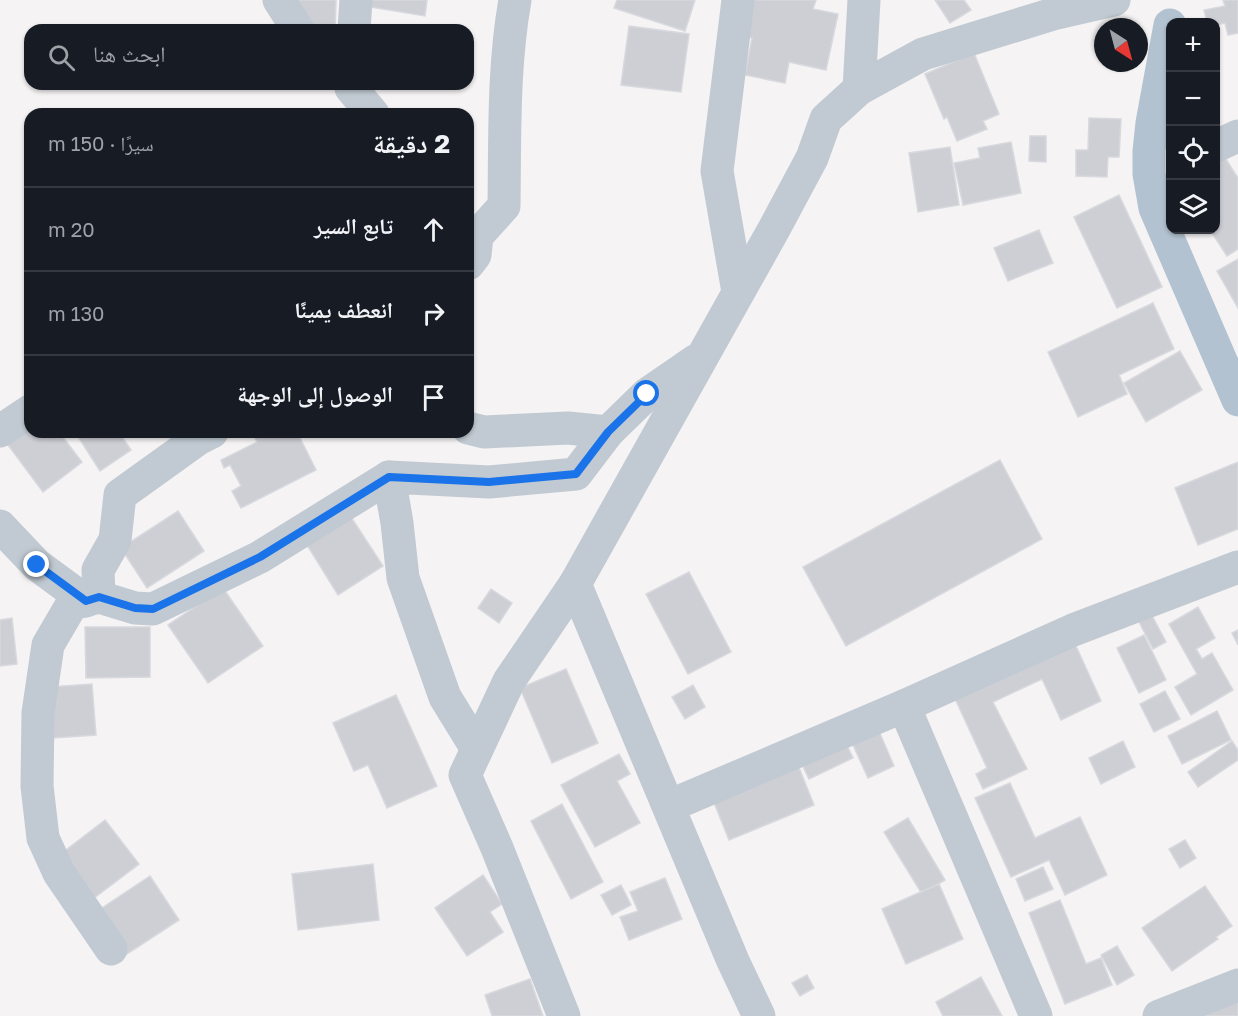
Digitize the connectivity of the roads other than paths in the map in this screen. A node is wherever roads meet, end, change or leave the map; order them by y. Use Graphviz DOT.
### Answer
graph roads {
  1 [pos="279,0"];
  2 [pos="356,0"];
  3 [pos="515,0"];
  4 [pos="738,0"];
  5 [pos="864,0"];
  6 [pos="1114,0"];
  7 [pos="1175,0"];
  8 [pos="1172,18"];
  9 [pos="294,24"];
  10 [pos="354,24"];
  11 [pos="1166,50"];
  12 [pos="859,89"];
  13 [pos="353,90"];
  14 [pos="368,108"];
  15 [pos="1238,136"];
  16 [pos="1220,144"];
  17 [pos="1160,170"];
  18 [pos="474,239"];
  19 [pos="738,292"];
  20 [pos="701,357"];
  21 [pos="1238,400"];
  22 [pos="24,415"];
  23 [pos="474,430"];
  24 [pos="0,431"];
  25 [pos="608,432"];
  26 [pos="200,438"];
  27 [pos="389,477"];
  28 [pos="0,526"];
  29 [pos="1238,567"];
  30 [pos="575,584"];
  31 [pos="92,599"];
  32 [pos="904,706"];
  33 [pos="477,749"];
  34 [pos="669,806"];
  35 [pos="111,949"];
  36 [pos="1238,985"];
  37 [pos="564,1016"];
  38 [pos="759,1016"];
  39 [pos="1036,1016"];
  40 [pos="1159,1016"];
  1 -- 9 [label="street"];
  2 -- 10 [label="street"];
  3 -- 18 [label="street"];
  4 -- 19 [label="street"];
  5 -- 12 [label="street"];
  6 -- 12 [label="street"];
  7 -- 8 [label="main road"];
  11 -- 17 [label="main road"];
  12 -- 19 [label="street"];
  13 -- 14 [label="street"];
  15 -- 16 [label="street"];
  17 -- 21 [label="main road"];
  19 -- 20 [label="street"];
  20 -- 25 [label="street"];
  20 -- 30 [label="street"];
  22 -- 24 [label="street"];
  23 -- 25 [label="street"];
  25 -- 27 [label="street"];
  26 -- 31 [label="street"];
  27 -- 31 [label="street"];
  27 -- 33 [label="street"];
  28 -- 31 [label="street"];
  29 -- 32 [label="street"];
  30 -- 33 [label="street"];
  30 -- 34 [label="street"];
  31 -- 35 [label="street"];
  32 -- 34 [label="street"];
  32 -- 39 [label="street"];
  33 -- 37 [label="street"];
  34 -- 38 [label="street"];
  36 -- 40 [label="street"];
}
